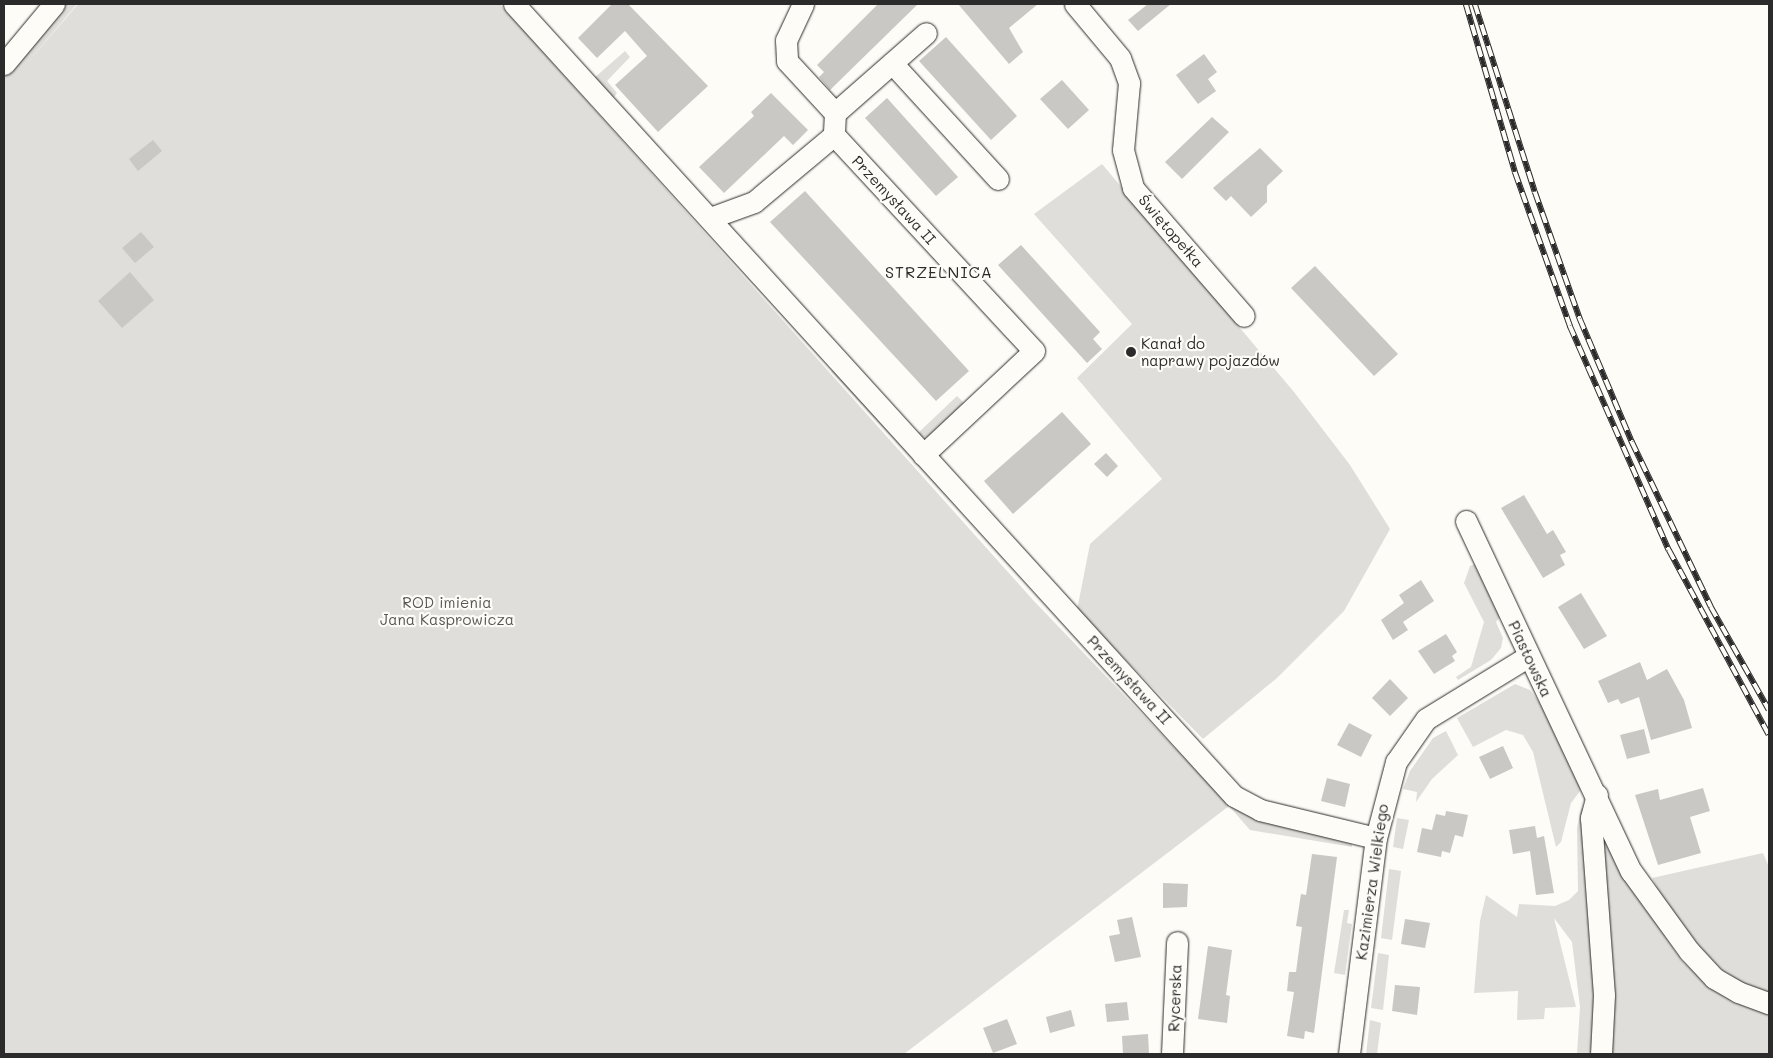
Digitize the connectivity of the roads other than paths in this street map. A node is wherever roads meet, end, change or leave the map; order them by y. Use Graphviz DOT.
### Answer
graph roads {
  1 [pos="54,4"];
  2 [pos="514,4"];
  3 [pos="803,4"];
  4 [pos="1075,4"];
  5 [pos="926,33"];
  6 [pos="892,63"];
  7 [pos="4,64"];
  8 [pos="835,113"];
  9 [pos="834,135"];
  10 [pos="998,179"];
  11 [pos="710,218"];
  12 [pos="1244,316"];
  13 [pos="923,455"];
  14 [pos="1466,521"];
  15 [pos="1527,656"];
  16 [pos="1597,795"];
  17 [pos="1376,838"];
  18 [pos="1177,942"];
  19 [pos="1769,1003"];
  20 [pos="1172,1054"];
  21 [pos="1349,1054"];
  22 [pos="1601,1054"];
  1 -- 7 [label="street"];
  2 -- 11 [label="street, Przemysława II"];
  3 -- 8 [label="street"];
  4 -- 12 [label="street, Świętopełka"];
  5 -- 6 [label="street"];
  6 -- 8 [label="street"];
  6 -- 10 [label="street"];
  8 -- 9 [label="street"];
  9 -- 11 [label="street"];
  9 -- 13 [label="street, Przemysława II"];
  11 -- 13 [label="street, Przemysława II"];
  13 -- 17 [label="street, Przemysława II"];
  14 -- 15 [label="street, Piastowska"];
  15 -- 16 [label="street, Piastowska"];
  15 -- 17 [label="street, Kazimierza Wielkiego"];
  16 -- 19 [label="street, Piastowska"];
  16 -- 22 [label="street"];
  17 -- 21 [label="street, Kazimierza Wielkiego"];
  18 -- 20 [label="street, Rycerska"];
}
